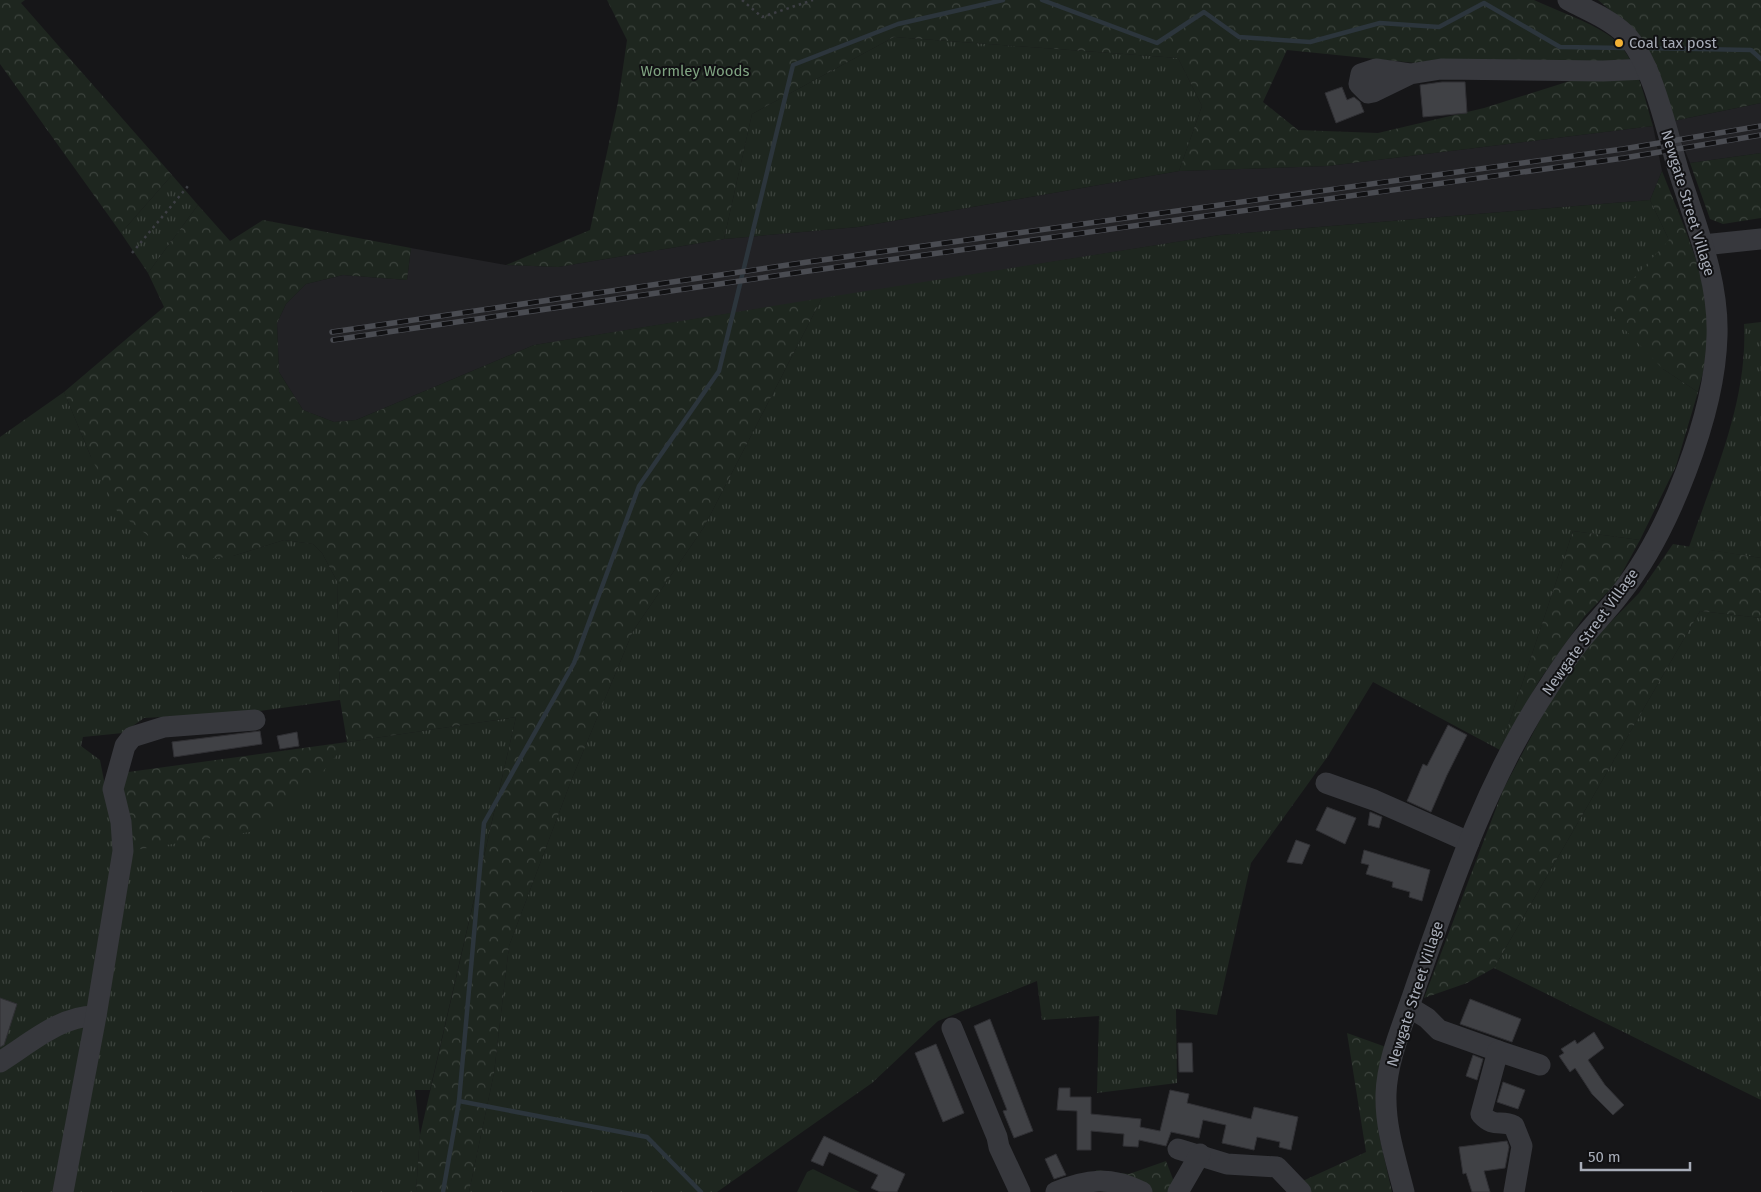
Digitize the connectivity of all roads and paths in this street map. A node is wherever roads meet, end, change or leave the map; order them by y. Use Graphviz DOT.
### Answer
graph roads {
  1 [pos="742,0"];
  2 [pos="813,0"];
  3 [pos="1568,0"];
  4 [pos="1410,74"];
  5 [pos="1650,78"];
  6 [pos="188,186"];
  7 [pos="1761,239"];
  8 [pos="1704,245"];
  9 [pos="132,253"];
  10 [pos="255,720"];
  11 [pos="1326,783"];
  12 [pos="1469,842"];
  13 [pos="1409,1007"];
  14 [pos="96,1016"];
  15 [pos="952,1028"];
  16 [pos="1498,1051"];
  17 [pos="0,1062"];
  18 [pos="1540,1065"];
  19 [pos="1178,1148"];
  20 [pos="1200,1154"];
  21 [pos="63,1192"];
  22 [pos="1020,1192"];
  23 [pos="1056,1192"];
  24 [pos="1142,1192"];
  25 [pos="1178,1192"];
  26 [pos="1302,1192"];
  27 [pos="1404,1192"];
  28 [pos="1514,1192"];
  1 -- 2 [label="path"];
  3 -- 5 [label="street, Newgate Street Village"];
  4 -- 5 [label="street"];
  5 -- 8 [label="street, Newgate Street Village"];
  6 -- 9 [label="path"];
  7 -- 8 [label="street"];
  8 -- 12 [label="street, Newgate Street Village"];
  10 -- 14 [label="street"];
  11 -- 12 [label="street"];
  12 -- 13 [label="street, Newgate Street Village"];
  13 -- 16 [label="street"];
  13 -- 27 [label="street, Newgate Street Village"];
  14 -- 17 [label="street"];
  14 -- 21 [label="street"];
  15 -- 22 [label="street"];
  16 -- 18 [label="street"];
  16 -- 28 [label="street"];
  19 -- 20 [label="street"];
  20 -- 25 [label="street"];
  20 -- 26 [label="street"];
  23 -- 24 [label="street"];
}
